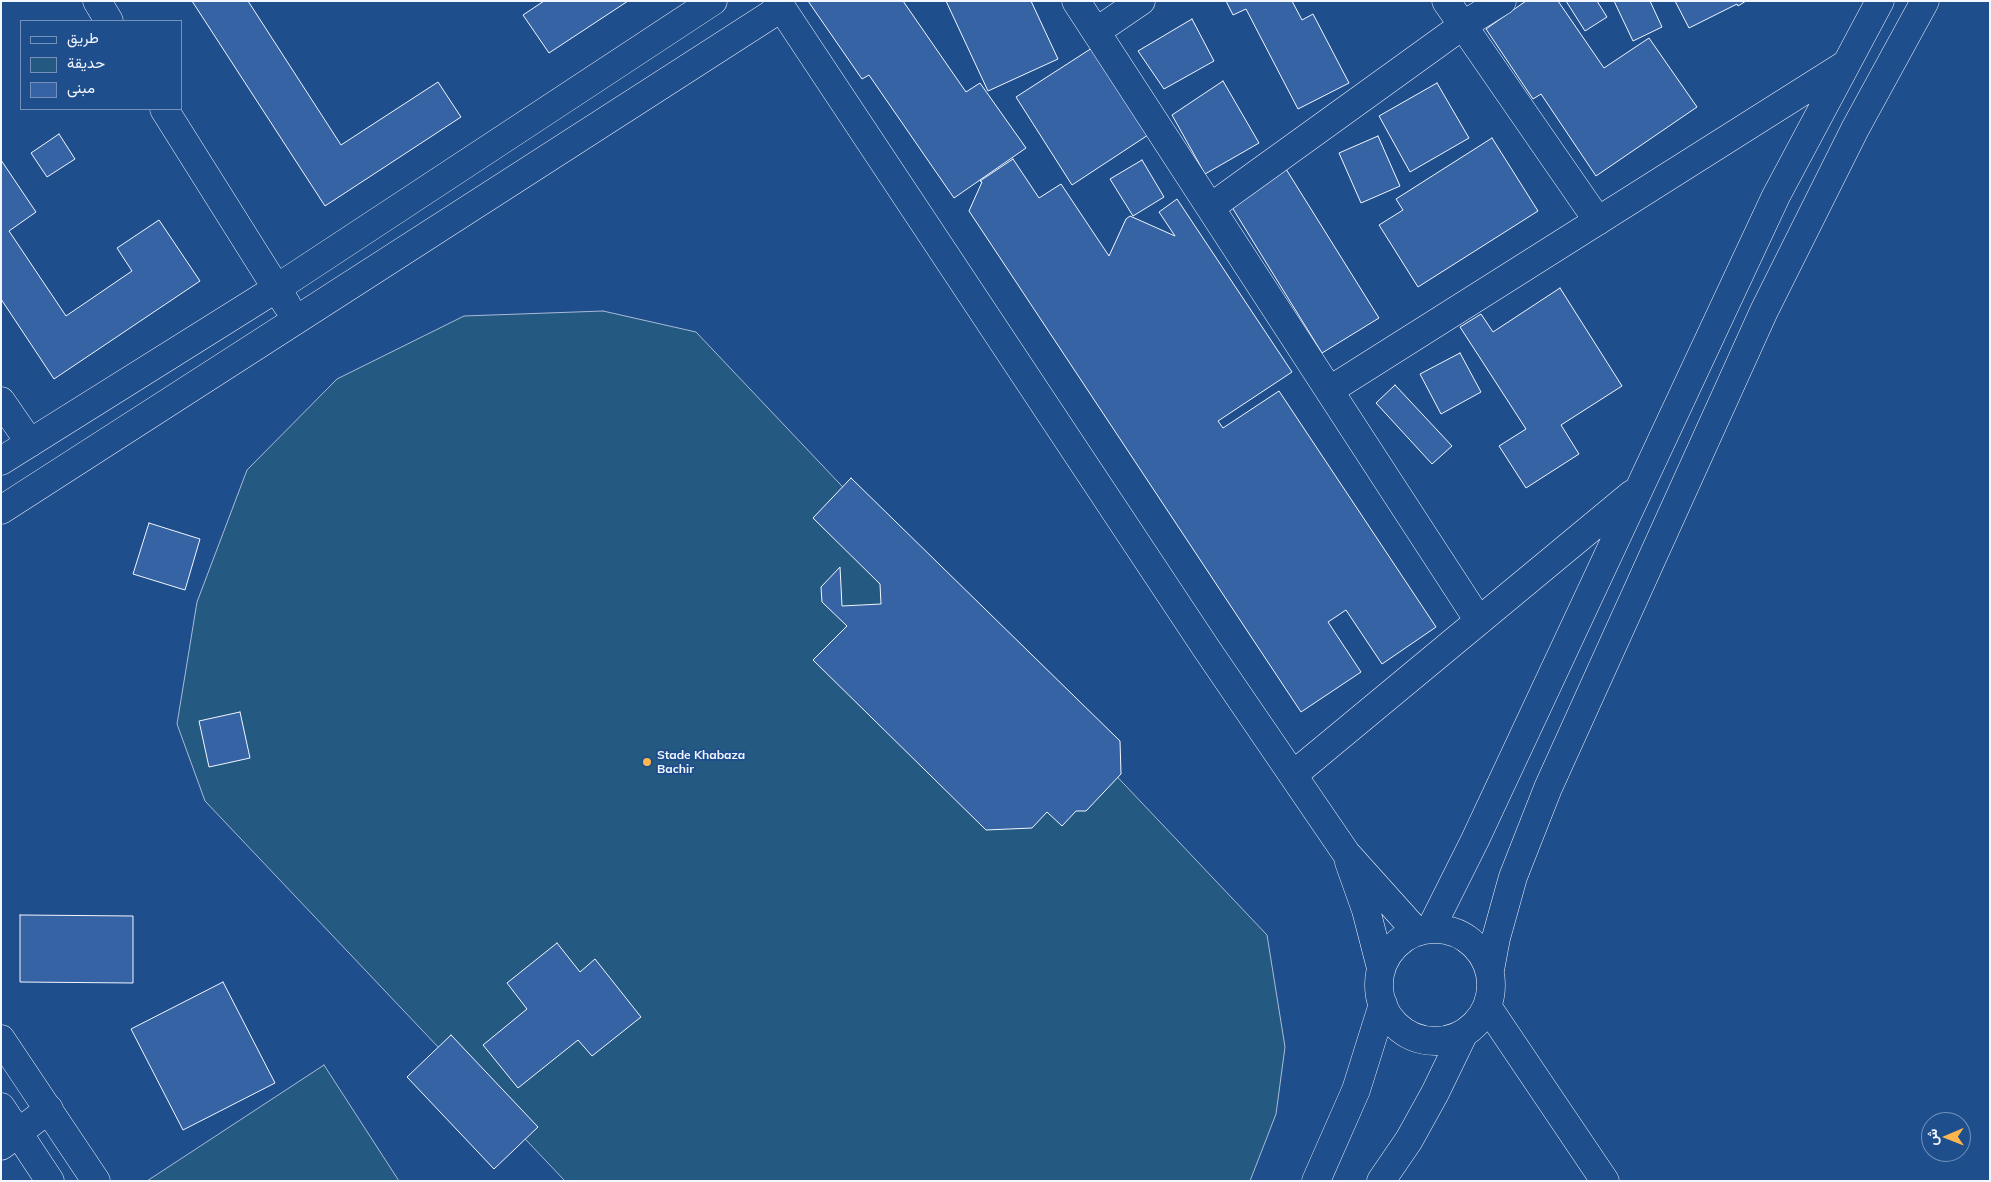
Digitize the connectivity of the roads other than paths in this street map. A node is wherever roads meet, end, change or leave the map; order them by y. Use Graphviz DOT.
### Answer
graph roads {
  1 [pos="97,1"];
  2 [pos="713,1"];
  3 [pos="1076,1"];
  4 [pos="1141,1"];
  5 [pos="1446,1"];
  6 [pos="1502,1"];
  7 [pos="1880,1"];
  8 [pos="1925,1"];
  9 [pos="779,5"];
  10 [pos="108,20"];
  11 [pos="1462,26"];
  12 [pos="1097,32"];
  13 [pos="1846,64"];
  14 [pos="165,110"];
  15 [pos="1211,207"];
  16 [pos="1598,220"];
  17 [pos="277,288"];
  18 [pos="297,321"];
  19 [pos="1330,390"];
  20 [pos="1,401"];
  21 [pos="30,443"];
  22 [pos="1,461"];
  23 [pos="1638,490"];
  24 [pos="1,510"];
  25 [pos="1479,621"];
  26 [pos="1293,775"];
  27 [pos="1346,853"];
  28 [pos="1424,929"];
  29 [pos="1381,968"];
  30 [pos="1490,970"];
  31 [pos="1383,1004"];
  32 [pos="1487,1006"];
  33 [pos="1464,1033"];
  34 [pos="1,1039"];
  35 [pos="1,1107"];
  36 [pos="49,1109"];
  37 [pos="10,1140"];
  38 [pos="50,1181"];
  39 [pos="96,1181"];
  40 [pos="1316,1181"];
  41 [pos="1381,1181"];
  42 [pos="1605,1181"];
  1 -- 10 [label="street"];
  2 -- 17 [label="street"];
  3 -- 12 [label="street"];
  4 -- 12 [label="street"];
  5 -- 11 [label="street"];
  6 -- 11 [label="street"];
  7 -- 13 [label="street"];
  8 -- 30 [label="street"];
  9 -- 18 [label="street"];
  9 -- 26 [label="street"];
  11 -- 15 [label="street"];
  11 -- 16 [label="street"];
  12 -- 15 [label="street"];
  13 -- 16 [label="street"];
  13 -- 23 [label="street"];
  14 -- 17 [label="street"];
  15 -- 19 [label="street"];
  16 -- 19 [label="street"];
  17 -- 18 [label="street"];
  17 -- 21 [label="street"];
  18 -- 24 [label="street"];
  19 -- 25 [label="street"];
  20 -- 21 [label="street"];
  21 -- 22 [label="street"];
  23 -- 25 [label="street"];
  23 -- 28 [label="street"];
  25 -- 26 [label="street"];
  26 -- 27 [label="street"];
  27 -- 28 [label="street"];
  27 -- 29 [label="street"];
  28 -- 29 [label="street"];
  28 -- 30 [label="street"];
  29 -- 31 [label="street"];
  30 -- 32 [label="street"];
  31 -- 33 [label="street"];
  31 -- 40 [label="street"];
  32 -- 33 [label="street"];
  32 -- 42 [label="street"];
  33 -- 41 [label="street"];
  34 -- 36 [label="street"];
  35 -- 37 [label="street"];
  36 -- 37 [label="street"];
  36 -- 39 [label="street"];
  37 -- 38 [label="street"];
}
